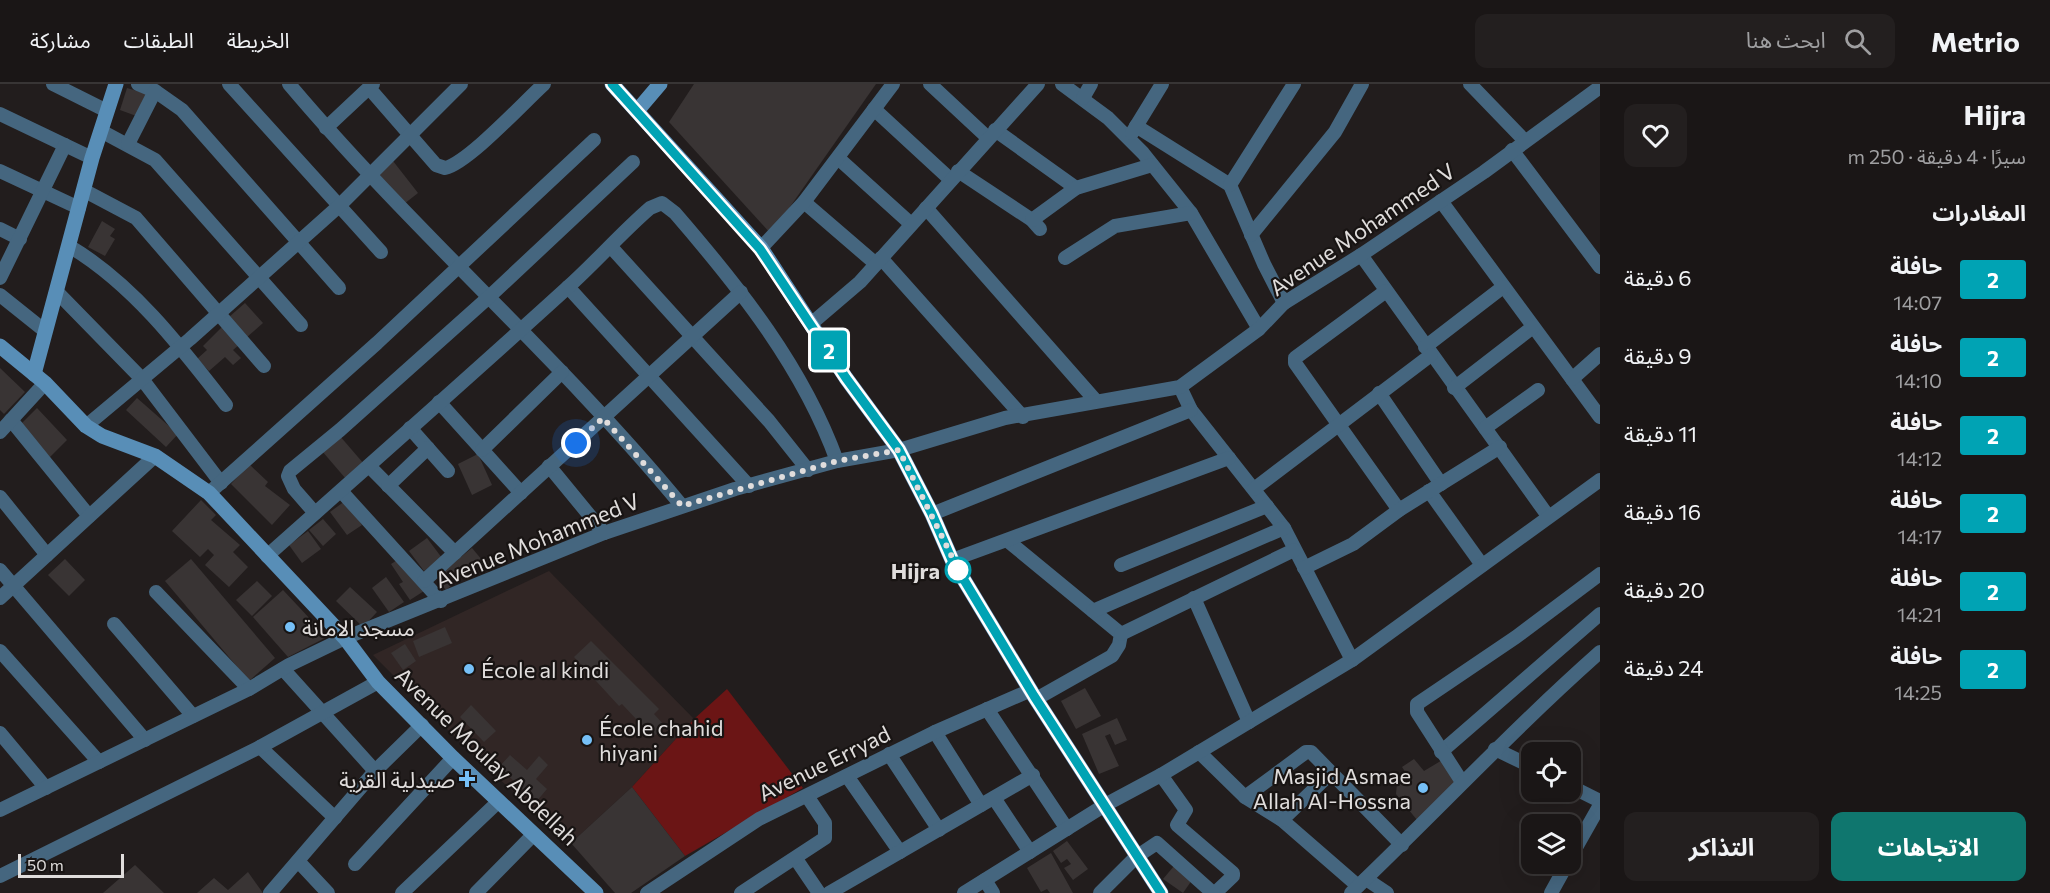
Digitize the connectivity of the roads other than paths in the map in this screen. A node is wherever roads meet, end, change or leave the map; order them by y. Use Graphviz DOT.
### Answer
graph roads {
  1 [pos="53,84"];
  2 [pos="116,84"];
  3 [pos="138,84"];
  4 [pos="229,84"];
  5 [pos="289,84"];
  6 [pos="461,84"];
  7 [pos="544,84"];
  8 [pos="612,84"];
  9 [pos="660,84"];
  10 [pos="893,84"];
  11 [pos="930,84"];
  12 [pos="1038,84"];
  13 [pos="1062,84"];
  14 [pos="1091,84"];
  15 [pos="1162,84"];
  16 [pos="1294,84"];
  17 [pos="1362,84"];
  18 [pos="1470,84"];
  19 [pos="371,86"];
  20 [pos="1600,87"];
  21 [pos="155,91"];
  22 [pos="1083,98"];
  23 [pos="874,109"];
  24 [pos="106,111"];
  25 [pos="637,111"];
  26 [pos="0,114"];
  27 [pos="326,128"];
  28 [pos="101,131"];
  29 [pos="1132,132"];
  30 [pos="409,133"];
  31 [pos="992,134"];
  32 [pos="594,140"];
  33 [pos="1525,141"];
  34 [pos="128,144"];
  35 [pos="65,145"];
  36 [pos="1512,150"];
  37 [pos="92,158"];
  38 [pos="838,158"];
  39 [pos="633,162"];
  40 [pos="1152,165"];
  41 [pos="0,171"];
  42 [pos="370,174"];
  43 [pos="955,175"];
  44 [pos="1230,185"];
  45 [pos="1077,188"];
  46 [pos="85,191"];
  47 [pos="42,192"];
  48 [pos="1441,201"];
  49 [pos="804,202"];
  50 [pos="339,206"];
  51 [pos="79,208"];
  52 [pos="926,208"];
  53 [pos="1191,213"];
  54 [pos="911,224"];
  55 [pos="0,229"];
  56 [pos="1251,235"];
  57 [pos="20,239"];
  58 [pos="297,242"];
  59 [pos="69,246"];
  60 [pos="611,247"];
  61 [pos="760,249"];
  62 [pos="381,252"];
  63 [pos="1361,255"];
  64 [pos="1065,258"];
  65 [pos="878,261"];
  66 [pos="1599,265"];
  67 [pos="460,266"];
  68 [pos="259,276"];
  69 [pos="0,278"];
  70 [pos="568,287"];
  71 [pos="1503,287"];
  72 [pos="339,288"];
  73 [pos="1386,291"];
  74 [pos="57,292"];
  75 [pos="741,292"];
  76 [pos="0,295"];
  77 [pos="490,296"];
  78 [pos="1284,303"];
  79 [pos="219,312"];
  80 [pos="812,323"];
  81 [pos="301,325"];
  82 [pos="1533,327"];
  83 [pos="521,329"];
  84 [pos="1259,329"];
  85 [pos="45,331"];
  86 [pos="692,337"];
  87 [pos="0,346"];
  88 [pos="181,347"];
  89 [pos="1428,351"];
  90 [pos="1600,354"];
  91 [pos="264,366"];
  92 [pos="562,372"];
  93 [pos="648,377"];
  94 [pos="40,378"];
  95 [pos="142,379"];
  96 [pos="1572,379"];
  97 [pos="1180,387"];
  98 [pos="1454,388"];
  99 [pos="1538,390"];
  100 [pos="1379,393"];
  101 [pos="1096,401"];
  102 [pos="439,402"];
  103 [pos="226,405"];
  104 [pos="1191,410"];
  105 [pos="1023,417"];
  106 [pos="1600,417"];
  107 [pos="603,418"];
  108 [pos="11,420"];
  109 [pos="1337,425"];
  110 [pos="86,426"];
  111 [pos="410,428"];
  112 [pos="1485,428"];
  113 [pos="0,432"];
  114 [pos="1500,447"];
  115 [pos="428,448"];
  116 [pos="482,450"];
  117 [pos="899,450"];
  118 [pos="155,456"];
  119 [pos="1229,458"];
  120 [pos="837,461"];
  121 [pos="549,466"];
  122 [pos="370,467"];
  123 [pos="808,470"];
  124 [pos="448,471"];
  125 [pos="1600,480"];
  126 [pos="1442,484"];
  127 [pos="388,486"];
  128 [pos="749,486"];
  129 [pos="215,488"];
  130 [pos="1254,489"];
  131 [pos="341,491"];
  132 [pos="1429,491"];
  133 [pos="520,493"];
  134 [pos="0,497"];
  135 [pos="682,506"];
  136 [pos="1267,506"];
  137 [pos="1399,510"];
  138 [pos="315,513"];
  139 [pos="932,514"];
  140 [pos="89,516"];
  141 [pos="1548,516"];
  142 [pos="1284,528"];
  143 [pos="604,533"];
  144 [pos="1008,541"];
  145 [pos="1294,550"];
  146 [pos="455,553"];
  147 [pos="47,555"];
  148 [pos="267,556"];
  149 [pos="952,560"];
  150 [pos="1121,565"];
  151 [pos="1482,565"];
  152 [pos="1304,568"];
  153 [pos="0,570"];
  154 [pos="1600,574"];
  155 [pos="424,581"];
  156 [pos="13,586"];
  157 [pos="156,592"];
  158 [pos="0,598"];
  159 [pos="1194,598"];
  160 [pos="441,601"];
  161 [pos="1093,611"];
  162 [pos="1600,614"];
  163 [pos="114,624"];
  164 [pos="1121,634"];
  165 [pos="345,638"];
  166 [pos="0,651"];
  167 [pos="1600,652"];
  168 [pos="1352,660"];
  169 [pos="283,669"];
  170 [pos="378,682"];
  171 [pos="249,689"];
  172 [pos="1034,694"];
  173 [pos="987,709"];
  174 [pos="321,714"];
  175 [pos="194,716"];
  176 [pos="1249,722"];
  177 [pos="422,725"];
  178 [pos="934,732"];
  179 [pos="0,733"];
  180 [pos="145,740"];
  181 [pos="260,747"];
  182 [pos="1495,749"];
  183 [pos="1199,752"];
  184 [pos="1441,752"];
  185 [pos="889,754"];
  186 [pos="453,758"];
  187 [pos="99,762"];
  188 [pos="1521,762"];
  189 [pos="375,771"];
  190 [pos="1331,773"];
  191 [pos="1033,775"];
  192 [pos="847,776"];
  193 [pos="1161,776"];
  194 [pos="1462,782"];
  195 [pos="46,788"];
  196 [pos="1581,792"];
  197 [pos="807,796"];
  198 [pos="1245,797"];
  199 [pos="499,801"];
  200 [pos="987,801"];
  201 [pos="1600,801"];
  202 [pos="1105,805"];
  203 [pos="1600,806"];
  204 [pos="0,810"];
  205 [pos="335,818"];
  206 [pos="1282,820"];
  207 [pos="1067,829"];
  208 [pos="939,830"];
  209 [pos="533,835"];
  210 [pos="1581,839"];
  211 [pos="1402,845"];
  212 [pos="900,852"];
  213 [pos="1030,852"];
  214 [pos="1136,857"];
  215 [pos="796,859"];
  216 [pos="298,861"];
  217 [pos="356,864"];
  218 [pos="1561,874"];
  219 [pos="0,876"];
  220 [pos="985,880"];
  221 [pos="1358,886"];
  222 [pos="270,893"];
  223 [pos="327,893"];
  224 [pos="402,893"];
  225 [pos="476,893"];
  226 [pos="596,893"];
  227 [pos="647,893"];
  228 [pos="741,893"];
  229 [pos="819,893"];
  230 [pos="829,893"];
  231 [pos="964,893"];
  232 [pos="993,893"];
  233 [pos="1100,893"];
  234 [pos="1161,893"];
  235 [pos="1214,893"];
  236 [pos="1387,893"];
  237 [pos="1551,893"];
  1 -- 24 [label="street"];
  2 -- 24 [label="street"];
  3 -- 21 [label="street"];
  4 -- 50 [label="street"];
  5 -- 27 [label="street"];
  6 -- 30 [label="street"];
  7 -- 30 [label="street"];
  8 -- 25 [label="street"];
  9 -- 25 [label="street"];
  10 -- 23 [label="street"];
  11 -- 31 [label="street"];
  12 -- 31 [label="street"];
  13 -- 22 [label="street"];
  14 -- 22 [label="street"];
  15 -- 29 [label="street"];
  16 -- 44 [label="street"];
  17 -- 56 [label="street"];
  18 -- 33 [label="street"];
  19 -- 27 [label="street"];
  19 -- 30 [label="street"];
  20 -- 33 [label="street, Avenue Mohammed V"];
  21 -- 34 [label="street"];
  21 -- 58 [label="street"];
  22 -- 29 [label="street"];
  23 -- 38 [label="street"];
  23 -- 43 [label="street"];
  24 -- 28 [label="street"];
  25 -- 61 [label="street"];
  26 -- 35 [label="street"];
  27 -- 42 [label="street"];
  28 -- 34 [label="street"];
  28 -- 37 [label="street"];
  29 -- 40 [label="street"];
  29 -- 44 [label="street"];
  30 -- 42 [label="street"];
  31 -- 43 [label="street"];
  31 -- 45 [label="street"];
  32 -- 67 [label="street"];
  33 -- 36 [label="street, Avenue Mohammed V"];
  34 -- 68 [label="street"];
  35 -- 37 [label="street"];
  35 -- 47 [label="street"];
  36 -- 48 [label="street, Avenue Mohammed V"];
  36 -- 66 [label="street"];
  37 -- 46 [label="street"];
  38 -- 49 [label="street"];
  38 -- 54 [label="street"];
  39 -- 77 [label="street"];
  40 -- 45 [label="street"];
  40 -- 53 [label="street"];
  41 -- 47 [label="street"];
  42 -- 50 [label="street"];
  42 -- 67 [label="street"];
  43 -- 45 [label="street"];
  43 -- 52 [label="street"];
  44 -- 56 [label="street"];
  46 -- 51 [label="street"];
  46 -- 79 [label="street"];
  47 -- 51 [label="street"];
  47 -- 57 [label="street"];
  48 -- 63 [label="street, Avenue Mohammed V"];
  48 -- 71 [label="street"];
  49 -- 61 [label="street"];
  49 -- 65 [label="street"];
  50 -- 58 [label="street"];
  50 -- 62 [label="street"];
  51 -- 59 [label="street"];
  52 -- 54 [label="street"];
  52 -- 101 [label="street"];
  53 -- 64 [label="street"];
  53 -- 84 [label="street"];
  54 -- 65 [label="street"];
  55 -- 57 [label="street"];
  56 -- 78 [label="street"];
  57 -- 69 [label="street"];
  58 -- 68 [label="street"];
  58 -- 72 [label="street"];
  59 -- 74 [label="street"];
  59 -- 88 [label="street"];
  60 -- 70 [label="street"];
  60 -- 75 [label="street"];
  60 -- 86 [label="street"];
  61 -- 80 [label="street"];
  63 -- 73 [label="street"];
  63 -- 78 [label="street, Avenue Mohammed V"];
  65 -- 80 [label="street"];
  65 -- 105 [label="street"];
  67 -- 77 [label="street"];
  67 -- 129 [label="street"];
  68 -- 79 [label="street"];
  68 -- 81 [label="street"];
  70 -- 83 [label="street"];
  70 -- 93 [label="street"];
  71 -- 82 [label="street"];
  71 -- 89 [label="street"];
  73 -- 89 [label="street"];
  73 -- 109 [label="street"];
  74 -- 85 [label="street"];
  74 -- 95 [label="street"];
  75 -- 86 [label="street"];
  75 -- 120 [label="street"];
  76 -- 85 [label="street"];
  77 -- 83 [label="street"];
  77 -- 138 [label="street"];
  78 -- 84 [label="street, Avenue Mohammed V"];
  79 -- 88 [label="street"];
  79 -- 91 [label="street"];
  80 -- 117 [label="street"];
  82 -- 96 [label="street"];
  82 -- 98 [label="street"];
  83 -- 92 [label="street"];
  83 -- 102 [label="street"];
  84 -- 97 [label="street, Avenue Mohammed V"];
  85 -- 94 [label="street"];
  86 -- 93 [label="street"];
  86 -- 123 [label="street"];
  87 -- 94 [label="street, Avenue Moulay Abdellah"];
  88 -- 95 [label="street"];
  88 -- 103 [label="street"];
  89 -- 98 [label="street"];
  89 -- 100 [label="street"];
  90 -- 96 [label="street"];
  92 -- 107 [label="street"];
  92 -- 116 [label="street"];
  93 -- 107 [label="street"];
  93 -- 128 [label="street"];
  94 -- 108 [label="street"];
  94 -- 110 [label="street, Avenue Moulay Abdellah"];
  95 -- 110 [label="street"];
  95 -- 129 [label="street"];
  96 -- 106 [label="street"];
  97 -- 101 [label="street, Avenue Mohammed V"];
  97 -- 104 [label="street"];
  98 -- 112 [label="street"];
  99 -- 112 [label="street"];
  100 -- 109 [label="street"];
  100 -- 126 [label="street"];
  101 -- 105 [label="street, Avenue Mohammed V"];
  102 -- 111 [label="street"];
  102 -- 116 [label="street"];
  104 -- 119 [label="street"];
  104 -- 139 [label="street"];
  105 -- 117 [label="street, Avenue Mohammed V"];
  107 -- 121 [label="street"];
  107 -- 135 [label="street"];
  108 -- 113 [label="street"];
  108 -- 140 [label="street"];
  109 -- 130 [label="street"];
  109 -- 137 [label="street"];
  110 -- 118 [label="street, Avenue Moulay Abdellah"];
  111 -- 115 [label="street"];
  111 -- 122 [label="street"];
  112 -- 114 [label="street"];
  114 -- 126 [label="street"];
  114 -- 141 [label="street"];
  115 -- 124 [label="street"];
  115 -- 127 [label="street"];
  116 -- 133 [label="street"];
  117 -- 120 [label="street, Avenue Mohammed V"];
  117 -- 139 [label="street"];
  118 -- 129 [label="street, Avenue Moulay Abdellah"];
  118 -- 140 [label="street"];
  119 -- 130 [label="street"];
  119 -- 144 [label="street"];
  120 -- 123 [label="street, Avenue Mohammed V"];
  121 -- 133 [label="street"];
  121 -- 143 [label="street"];
  122 -- 127 [label="street"];
  122 -- 131 [label="street"];
  123 -- 128 [label="street, Avenue Mohammed V"];
  125 -- 141 [label="street"];
  126 -- 132 [label="street"];
  127 -- 146 [label="street"];
  128 -- 135 [label="street, Avenue Mohammed V"];
  129 -- 148 [label="street, Avenue Moulay Abdellah"];
  130 -- 136 [label="street"];
  131 -- 138 [label="street"];
  131 -- 155 [label="street"];
  132 -- 137 [label="street"];
  132 -- 151 [label="street"];
  133 -- 146 [label="street"];
  134 -- 147 [label="street"];
  135 -- 143 [label="street, Avenue Mohammed V"];
  136 -- 142 [label="street"];
  136 -- 150 [label="street"];
  137 -- 152 [label="street"];
  138 -- 148 [label="street"];
  139 -- 149 [label="street"];
  140 -- 147 [label="street"];
  141 -- 151 [label="street"];
  142 -- 145 [label="street"];
  142 -- 161 [label="street"];
  143 -- 160 [label="street, Avenue Mohammed V"];
  144 -- 149 [label="street"];
  144 -- 161 [label="street"];
  145 -- 152 [label="street"];
  145 -- 159 [label="street"];
  146 -- 155 [label="street"];
  147 -- 156 [label="street"];
  148 -- 165 [label="street, Avenue Moulay Abdellah"];
  149 -- 172 [label="street"];
  151 -- 168 [label="street"];
  152 -- 168 [label="street"];
  153 -- 156 [label="street"];
  154 -- 184 [label="street"];
  155 -- 160 [label="street"];
  156 -- 158 [label="street"];
  156 -- 180 [label="street"];
  157 -- 171 [label="street"];
  159 -- 164 [label="street"];
  159 -- 176 [label="street"];
  160 -- 165 [label="street, Avenue Mohammed V"];
  161 -- 164 [label="street"];
  162 -- 184 [label="street"];
  163 -- 175 [label="street"];
  164 -- 172 [label="street, Avenue Erryad"];
  165 -- 169 [label="street, Avenue Mohammed V"];
  165 -- 170 [label="street, Avenue Moulay Abdellah"];
  166 -- 187 [label="street"];
  167 -- 182 [label="street"];
  168 -- 176 [label="street"];
  169 -- 171 [label="street, Avenue Mohammed V"];
  169 -- 174 [label="street"];
  170 -- 174 [label="street"];
  170 -- 177 [label="street, Avenue Moulay Abdellah"];
  171 -- 175 [label="street, Avenue Mohammed V"];
  172 -- 173 [label="street, Avenue Erryad"];
  172 -- 202 [label="street"];
  173 -- 178 [label="street, Avenue Erryad"];
  173 -- 191 [label="street"];
  174 -- 181 [label="street"];
  174 -- 189 [label="street"];
  175 -- 180 [label="street, Avenue Mohammed V"];
  176 -- 183 [label="street"];
  177 -- 186 [label="street, Avenue Moulay Abdellah"];
  177 -- 189 [label="street"];
  178 -- 185 [label="street, Avenue Erryad"];
  178 -- 200 [label="street"];
  179 -- 195 [label="street"];
  180 -- 187 [label="street, Avenue Mohammed V"];
  181 -- 205 [label="street"];
  181 -- 219 [label="street"];
  182 -- 188 [label="street"];
  182 -- 194 [label="street"];
  183 -- 193 [label="street"];
  183 -- 198 [label="street"];
  184 -- 194 [label="street"];
  185 -- 192 [label="street, Avenue Erryad"];
  185 -- 208 [label="street"];
  186 -- 199 [label="street, Avenue Moulay Abdellah"];
  186 -- 217 [label="street"];
  187 -- 195 [label="street, Avenue Mohammed V"];
  189 -- 205 [label="street"];
  190 -- 198 [label="street"];
  190 -- 206 [label="street"];
  190 -- 211 [label="street"];
  191 -- 200 [label="street"];
  191 -- 207 [label="street"];
  192 -- 197 [label="street, Avenue Erryad"];
  192 -- 212 [label="street"];
  193 -- 202 [label="street"];
  193 -- 235 [label="street"];
  194 -- 211 [label="street"];
  195 -- 204 [label="street, Avenue Mohammed V"];
  196 -- 201 [label="street"];
  197 -- 215 [label="street"];
  197 -- 227 [label="street, Avenue Erryad"];
  198 -- 206 [label="street"];
  199 -- 209 [label="street, Avenue Moulay Abdellah"];
  199 -- 224 [label="street"];
  200 -- 208 [label="street"];
  200 -- 213 [label="street"];
  202 -- 207 [label="street"];
  202 -- 214 [label="street"];
  203 -- 210 [label="street"];
  205 -- 216 [label="street"];
  206 -- 221 [label="street"];
  207 -- 213 [label="street"];
  208 -- 212 [label="street"];
  209 -- 225 [label="street"];
  209 -- 226 [label="street, Avenue Moulay Abdellah"];
  211 -- 221 [label="street"];
  212 -- 230 [label="street"];
  213 -- 220 [label="street"];
  214 -- 233 [label="street"];
  214 -- 234 [label="street"];
  214 -- 235 [label="street"];
  215 -- 228 [label="street"];
  215 -- 229 [label="street"];
  216 -- 222 [label="street"];
  216 -- 223 [label="street"];
  218 -- 237 [label="street"];
  220 -- 231 [label="street"];
  220 -- 232 [label="street"];
  221 -- 236 [label="street"];
}
